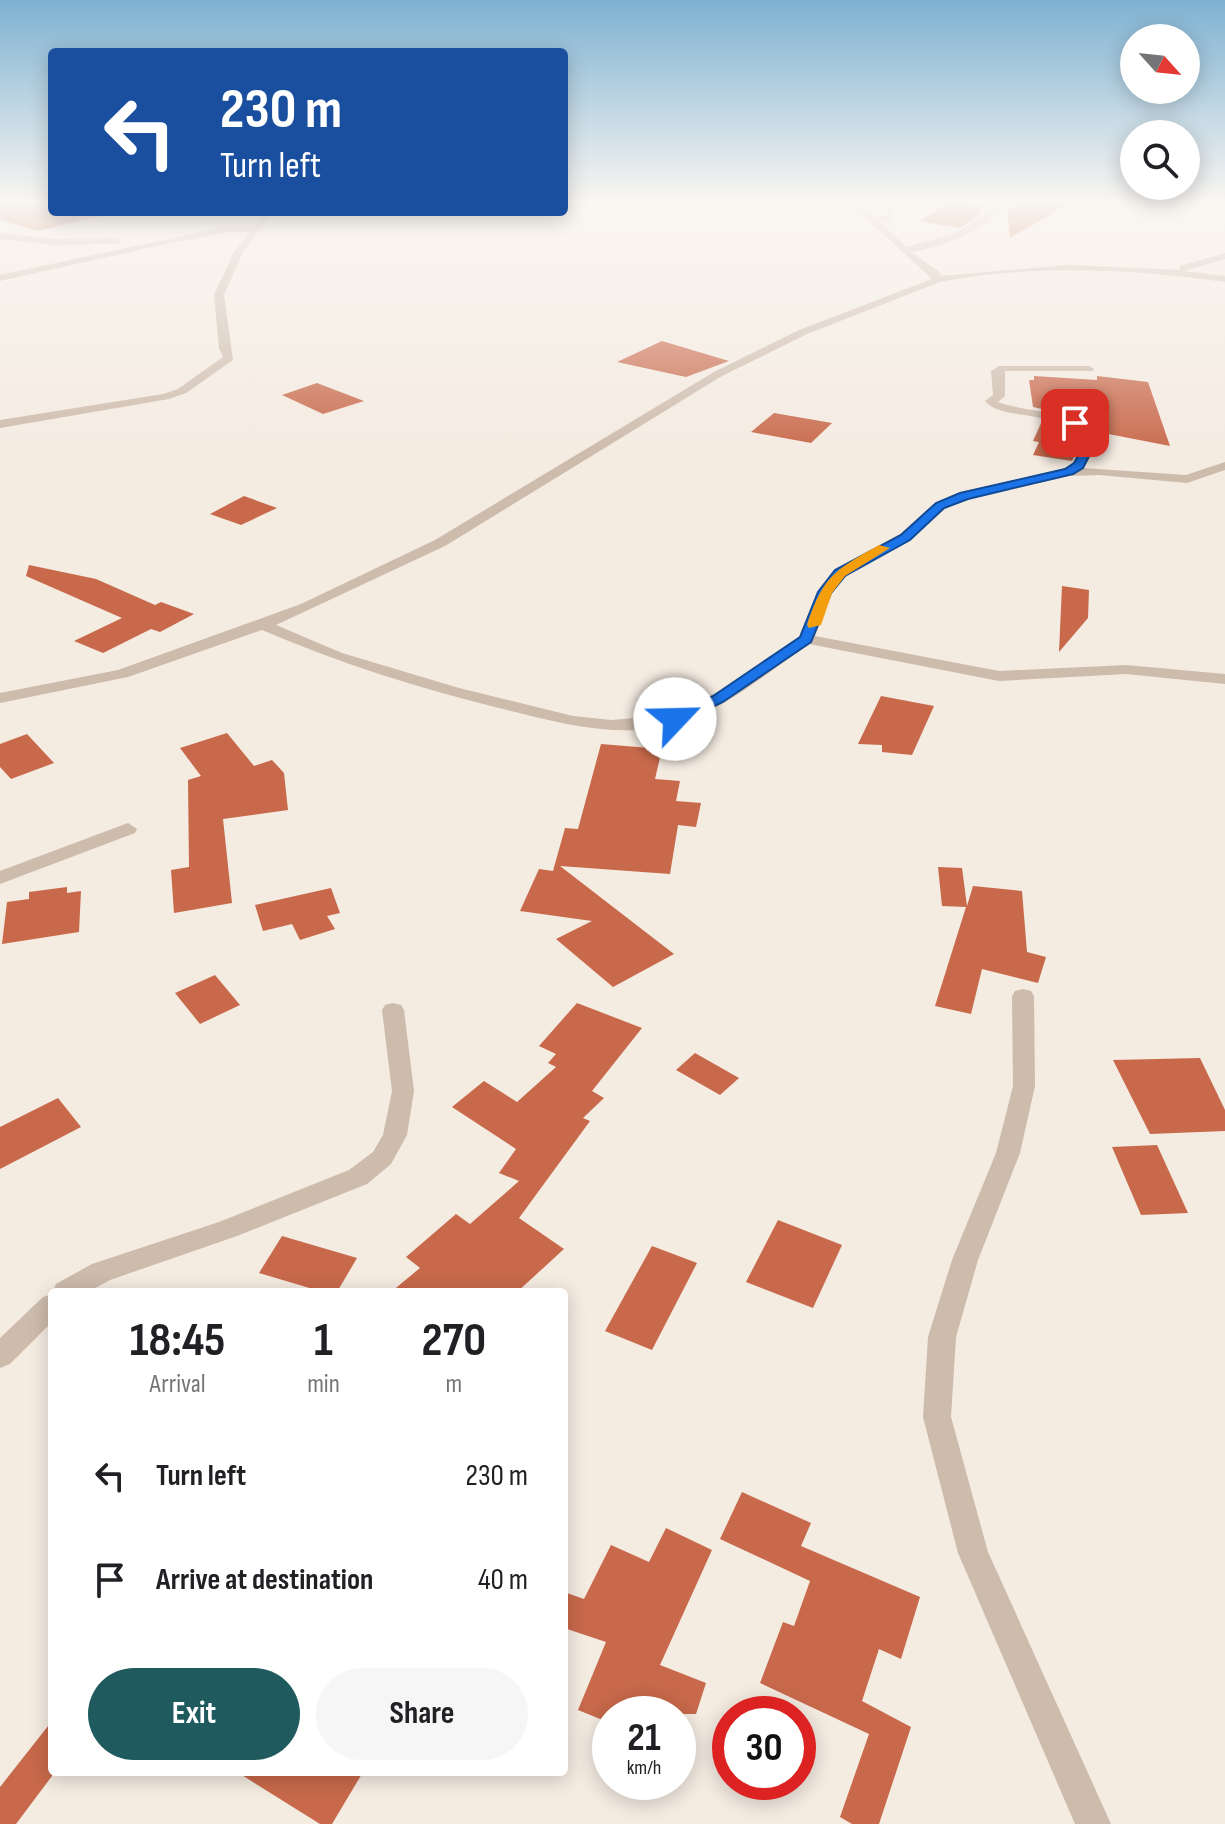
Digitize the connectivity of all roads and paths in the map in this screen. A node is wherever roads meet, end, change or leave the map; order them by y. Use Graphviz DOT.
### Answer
graph roads {
  1 [pos="223,287"];
  2 [pos="919,287"];
  3 [pos="1089,369"];
  4 [pos="0,424"];
  5 [pos="1225,466"];
  6 [pos="1068,472"];
  7 [pos="263,625"];
  8 [pos="806,639"];
  9 [pos="1225,679"];
  10 [pos="0,698"];
  11 [pos="128,829"];
  12 [pos="0,878"];
  13 [pos="1023,996"];
  14 [pos="393,1010"];
  15 [pos="72,1288"];
  16 [pos="48,1309"];
  17 [pos="0,1356"];
  18 [pos="1093,1824"];
  1 -- 4 [label="street"];
  2 -- 7 [label="street"];
  3 -- 6 [label="street"];
  5 -- 6 [label="street"];
  6 -- 8 [label="street"];
  7 -- 8 [label="street"];
  7 -- 10 [label="street"];
  8 -- 9 [label="street"];
  11 -- 12 [label="street"];
  13 -- 18 [label="street"];
  14 -- 15 [label="street"];
  16 -- 17 [label="street"];
}
